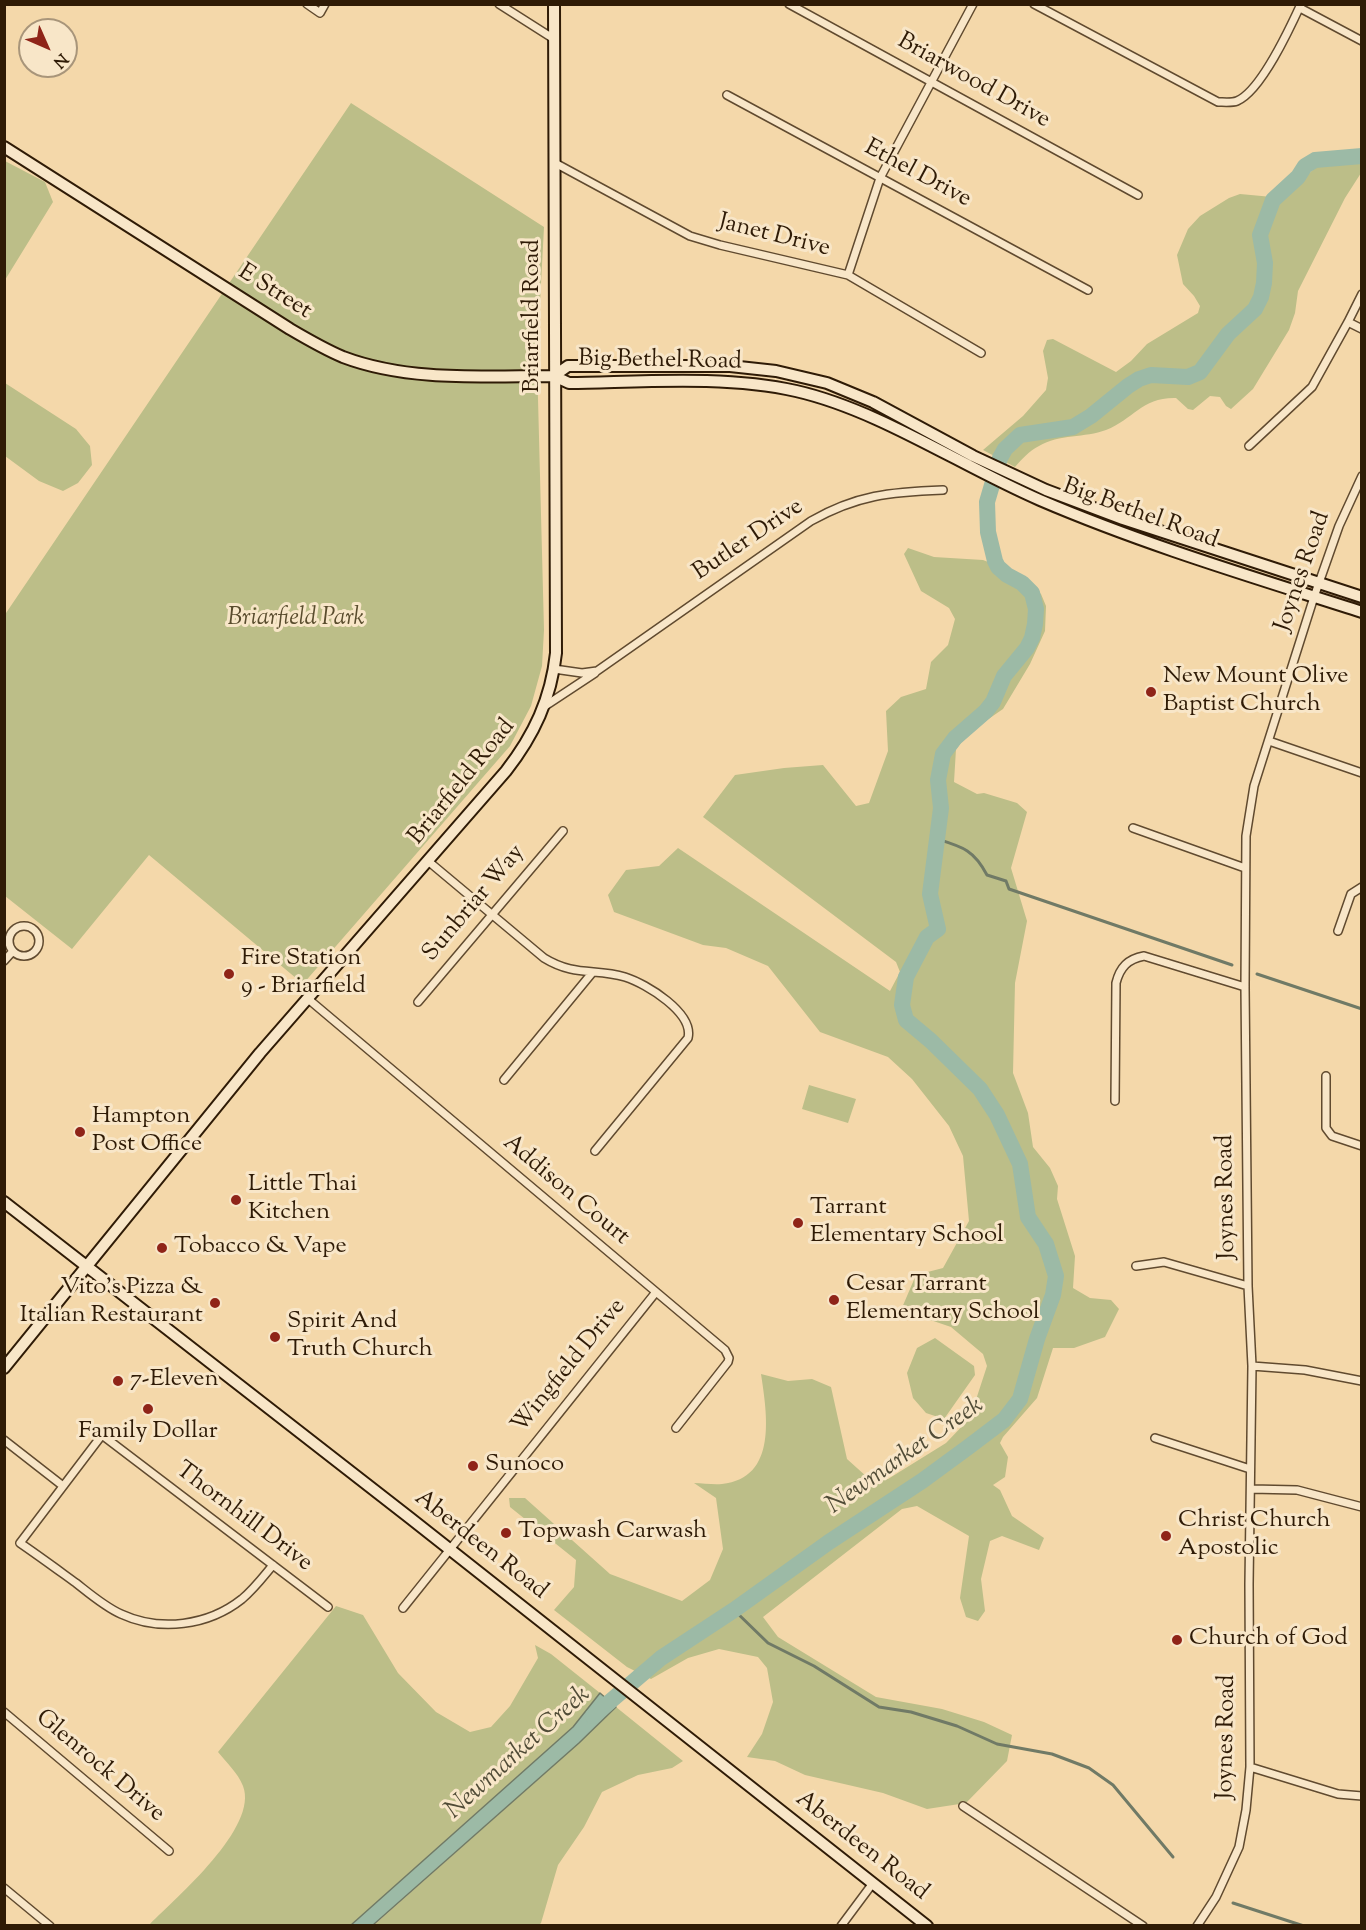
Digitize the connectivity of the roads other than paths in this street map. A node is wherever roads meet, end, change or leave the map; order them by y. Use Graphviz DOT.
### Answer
graph roads {
  1 [pos="307,4"];
  2 [pos="325,4"];
  3 [pos="499,4"];
  4 [pos="554,4"];
  5 [pos="789,4"];
  6 [pos="973,4"];
  7 [pos="1034,4"];
  8 [pos="1301,6"];
  9 [pos="554,39"];
  10 [pos="1362,41"];
  11 [pos="931,82"];
  12 [pos="728,96"];
  13 [pos="4,147"];
  14 [pos="555,164"];
  15 [pos="880,178"];
  16 [pos="1138,195"];
  17 [pos="848,275"];
  18 [pos="1088,290"];
  19 [pos="1362,294"];
  20 [pos="1348,322"];
  21 [pos="1362,329"];
  22 [pos="981,353"];
  23 [pos="554,376"];
  24 [pos="1250,446"];
  25 [pos="985,468"];
  26 [pos="1362,476"];
  27 [pos="1014,482"];
  28 [pos="943,490"];
  29 [pos="1319,583"];
  30 [pos="1314,597"];
  31 [pos="1362,597"];
  32 [pos="1362,612"];
  33 [pos="554,669"];
  34 [pos="597,671"];
  35 [pos="545,706"];
  36 [pos="1269,741"];
  37 [pos="1362,773"];
  38 [pos="1133,828"];
  39 [pos="562,831"];
  40 [pos="428,861"];
  41 [pos="1245,868"];
  42 [pos="1362,888"];
  43 [pos="491,915"];
  44 [pos="1338,931"];
  45 [pos="13,951"];
  46 [pos="4,961"];
  47 [pos="592,973"];
  48 [pos="1245,987"];
  49 [pos="307,998"];
  50 [pos="418,1002"];
  51 [pos="1326,1076"];
  52 [pos="504,1080"];
  53 [pos="1115,1101"];
  54 [pos="1362,1146"];
  55 [pos="595,1151"];
  56 [pos="4,1202"];
  57 [pos="86,1266"];
  58 [pos="1136,1266"];
  59 [pos="1248,1286"];
  60 [pos="656,1292"];
  61 [pos="1252,1366"];
  62 [pos="4,1368"];
  63 [pos="1362,1381"];
  64 [pos="676,1428"];
  65 [pos="1155,1438"];
  66 [pos="4,1440"];
  67 [pos="1250,1469"];
  68 [pos="63,1486"];
  69 [pos="1251,1489"];
  70 [pos="1362,1507"];
  71 [pos="450,1549"];
  72 [pos="273,1565"];
  73 [pos="328,1607"];
  74 [pos="404,1608"];
  75 [pos="4,1712"];
  76 [pos="1250,1767"];
  77 [pos="1362,1796"];
  78 [pos="963,1806"];
  79 [pos="169,1851"];
  80 [pos="873,1883"];
  81 [pos="4,1888"];
  82 [pos="50,1926"];
  83 [pos="841,1926"];
  84 [pos="927,1926"];
  85 [pos="1143,1926"];
  86 [pos="1197,1926"];
  1 -- 2 [label="street"];
  3 -- 9 [label="street"];
  4 -- 9 [label="main road, Briarfield Road"];
  5 -- 11 [label="street, Briarwood Drive"];
  6 -- 11 [label="street"];
  7 -- 8 [label="street"];
  8 -- 10 [label="street"];
  9 -- 14 [label="main road, Briarfield Road"];
  11 -- 15 [label="street"];
  11 -- 16 [label="street, Briarwood Drive"];
  12 -- 15 [label="street, Ethel Drive"];
  13 -- 23 [label="main road, E Street"];
  14 -- 17 [label="street, Janet Drive"];
  14 -- 23 [label="main road, Briarfield Road"];
  15 -- 17 [label="street"];
  15 -- 18 [label="street, Ethel Drive"];
  17 -- 22 [label="street, Janet Drive"];
  19 -- 20 [label="street"];
  20 -- 21 [label="street"];
  20 -- 24 [label="street"];
  23 -- 25 [label="main road, Big Bethel Road"];
  23 -- 25 [label="main road, Big Bethel Road"];
  23 -- 33 [label="main road, Briarfield Road"];
  25 -- 27 [label="main road, Big Bethel Road"];
  26 -- 29 [label="street, Joynes Road"];
  27 -- 29 [label="main road, Big Bethel Road"];
  27 -- 30 [label="main road, Big Bethel Road"];
  28 -- 34 [label="street, Butler Drive"];
  29 -- 30 [label="street, Joynes Road"];
  29 -- 31 [label="main road, Big Bethel Road"];
  30 -- 32 [label="main road, Big Bethel Road"];
  30 -- 36 [label="street, Joynes Road"];
  33 -- 34 [label="street"];
  33 -- 35 [label="main road, Briarfield Road"];
  34 -- 35 [label="street, Butler Drive"];
  35 -- 40 [label="main road, Briarfield Road"];
  36 -- 37 [label="street"];
  36 -- 41 [label="street, Joynes Road"];
  38 -- 41 [label="street"];
  39 -- 43 [label="street, Sunbriar Way"];
  40 -- 43 [label="street"];
  40 -- 49 [label="main road, Briarfield Road"];
  41 -- 48 [label="street, Joynes Road"];
  42 -- 44 [label="street"];
  43 -- 47 [label="street"];
  43 -- 50 [label="street, Sunbriar Way"];
  45 -- 45 [label="street"];
  45 -- 46 [label="street"];
  47 -- 52 [label="street"];
  47 -- 55 [label="street"];
  48 -- 53 [label="street"];
  48 -- 59 [label="street, Joynes Road"];
  49 -- 57 [label="main road, Briarfield Road"];
  49 -- 60 [label="street, Addison Court"];
  51 -- 54 [label="street"];
  56 -- 57 [label="main road, Aberdeen Road"];
  57 -- 62 [label="main road, Briarfield Road"];
  57 -- 71 [label="main road, Aberdeen Road"];
  58 -- 59 [label="street"];
  59 -- 61 [label="street, Joynes Road"];
  60 -- 64 [label="street, Addison Court"];
  60 -- 71 [label="street, Wingfield Drive"];
  61 -- 63 [label="street"];
  61 -- 67 [label="street, Joynes Road"];
  65 -- 67 [label="street"];
  66 -- 68 [label="street"];
  67 -- 69 [label="street, Joynes Road"];
  68 -- 72 [label="street, Thornhill Drive"];
  68 -- 72 [label="street"];
  69 -- 70 [label="street"];
  69 -- 76 [label="street, Joynes Road"];
  71 -- 74 [label="street, Wingfield Drive"];
  71 -- 80 [label="main road, Aberdeen Road"];
  72 -- 73 [label="street, Thornhill Drive"];
  75 -- 79 [label="street, Glenrock Drive"];
  76 -- 77 [label="street"];
  76 -- 86 [label="street, Joynes Road"];
  78 -- 85 [label="street"];
  80 -- 83 [label="street"];
  80 -- 84 [label="main road, Aberdeen Road"];
  81 -- 82 [label="street"];
}
